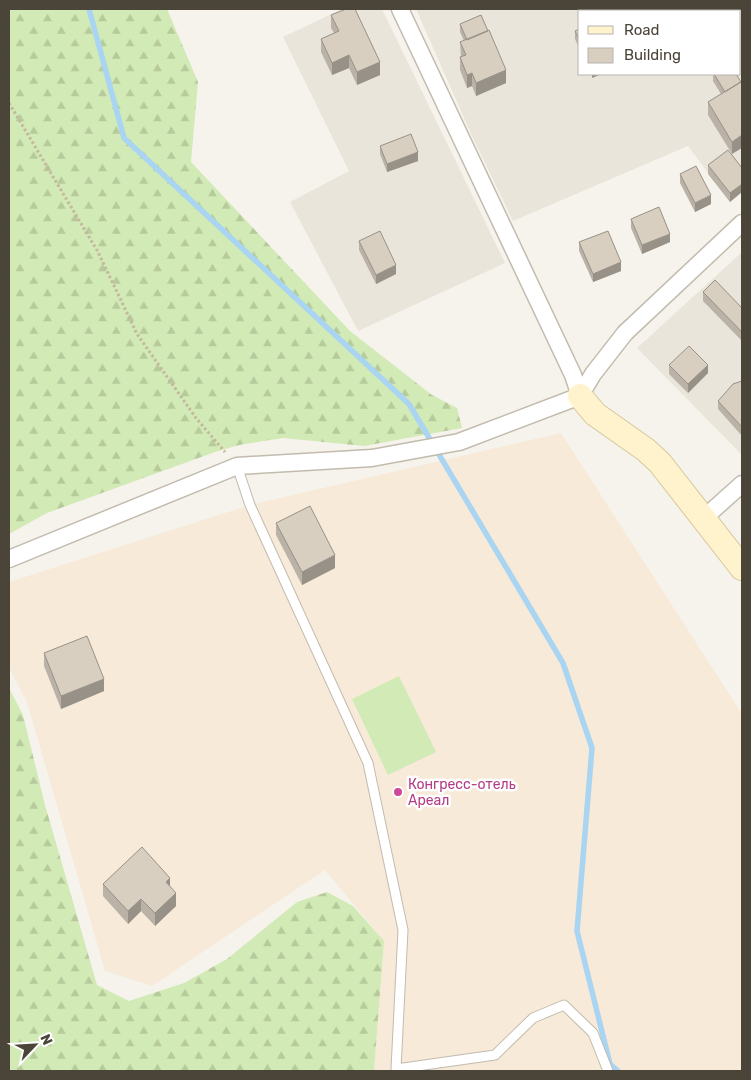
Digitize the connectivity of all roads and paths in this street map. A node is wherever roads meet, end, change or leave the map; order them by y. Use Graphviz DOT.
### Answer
graph roads {
  1 [pos="400,9"];
  2 [pos="9,103"];
  3 [pos="742,223"];
  4 [pos="580,396"];
  5 [pos="237,466"];
  6 [pos="742,484"];
  7 [pos="704,518"];
  8 [pos="9,558"];
  9 [pos="742,568"];
  10 [pos="396,1070"];
  11 [pos="608,1071"];
  1 -- 4 [label="street"];
  2 -- 5 [label="path"];
  3 -- 4 [label="street"];
  4 -- 5 [label="street"];
  4 -- 7 [label="street"];
  5 -- 8 [label="street"];
  5 -- 10 [label="lane"];
  6 -- 7 [label="street"];
  7 -- 9 [label="street"];
  10 -- 11 [label="lane"];
}
